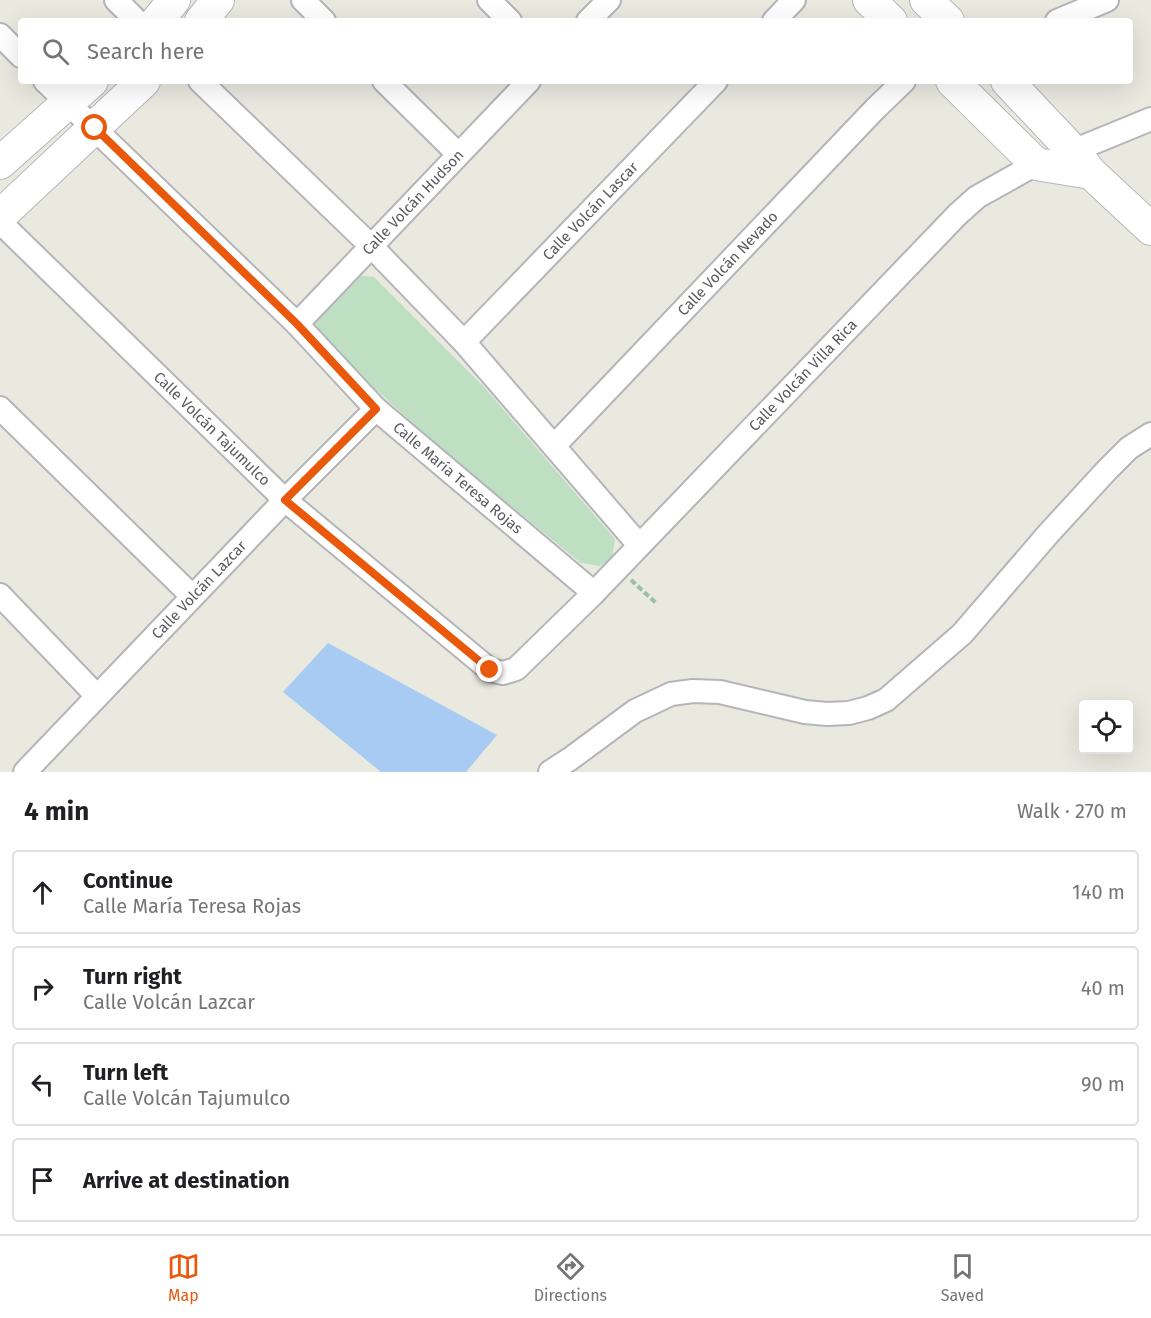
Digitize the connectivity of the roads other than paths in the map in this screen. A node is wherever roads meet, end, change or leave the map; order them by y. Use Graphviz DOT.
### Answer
graph roads {
  1 [pos="116,0"];
  2 [pos="174,0"];
  3 [pos="218,0"];
  4 [pos="303,0"];
  5 [pos="489,0"];
  6 [pos="609,0"];
  7 [pos="794,0"];
  8 [pos="869,0"];
  9 [pos="926,0"];
  10 [pos="1107,0"];
  11 [pos="134,18"];
  12 [pos="159,18"];
  13 [pos="203,18"];
  14 [pos="321,18"];
  15 [pos="507,18"];
  16 [pos="591,18"];
  17 [pos="777,18"];
  18 [pos="888,18"];
  19 [pos="945,18"];
  20 [pos="1064,18"];
  21 [pos="0,35"];
  22 [pos="18,54"];
  23 [pos="82,84"];
  24 [pos="141,84"];
  25 [pos="203,84"];
  26 [pos="387,84"];
  27 [pos="526,84"];
  28 [pos="713,84"];
  29 [pos="901,84"];
  30 [pos="955,84"];
  31 [pos="1010,84"];
  32 [pos="56,92"];
  33 [pos="1151,119"];
  34 [pos="95,128"];
  35 [pos="458,154"];
  36 [pos="1082,162"];
  37 [pos="0,163"];
  38 [pos="1036,164"];
  39 [pos="0,216"];
  40 [pos="0,222"];
  41 [pos="1151,229"];
  42 [pos="371,246"];
  43 [pos="297,324"];
  44 [pos="464,342"];
  45 [pos="0,408"];
  46 [pos="376,409"];
  47 [pos="1151,434"];
  48 [pos="554,446"];
  49 [pos="285,500"];
  50 [pos="639,545"];
  51 [pos="594,592"];
  52 [pos="0,595"];
  53 [pos="192,596"];
  54 [pos="490,670"];
  55 [pos="98,696"];
  56 [pos="25,772"];
  57 [pos="550,772"];
  1 -- 11 [label="street"];
  2 -- 12 [label="street"];
  3 -- 13 [label="street"];
  4 -- 14 [label="street"];
  5 -- 15 [label="street"];
  6 -- 16 [label="street"];
  7 -- 17 [label="street"];
  8 -- 18 [label="street"];
  9 -- 19 [label="street"];
  10 -- 20 [label="street"];
  21 -- 22 [label="street"];
  23 -- 32 [label="street"];
  24 -- 34 [label="street"];
  25 -- 42 [label="street"];
  26 -- 35 [label="street"];
  27 -- 35 [label="street, Calle Volcán Hudson"];
  28 -- 44 [label="street, Calle Volcán Lascar"];
  29 -- 48 [label="street, Calle Volcán Nevado"];
  30 -- 38 [label="street"];
  31 -- 36 [label="street"];
  32 -- 34 [label="street, Calle María Teresa Rojas"];
  32 -- 37 [label="street"];
  33 -- 36 [label="street"];
  34 -- 39 [label="street"];
  34 -- 43 [label="street, Calle María Teresa Rojas"];
  35 -- 42 [label="street, Calle Volcán Hudson"];
  36 -- 38 [label="street"];
  36 -- 41 [label="street"];
  38 -- 50 [label="street, Calle Volcán Villa Rica"];
  40 -- 49 [label="street, Calle Volcán Tajumulco"];
  42 -- 43 [label="street, Calle Volcán Hudson"];
  42 -- 44 [label="street"];
  43 -- 46 [label="street, Calle María Teresa Rojas"];
  44 -- 48 [label="street"];
  45 -- 53 [label="street"];
  46 -- 49 [label="street, Calle Volcán Lazcar"];
  46 -- 51 [label="street, Calle María Teresa Rojas"];
  47 -- 57 [label="street"];
  48 -- 50 [label="street"];
  49 -- 53 [label="street, Calle Volcán Lazcar"];
  49 -- 54 [label="street, Calle Volcán Tajumulco"];
  50 -- 51 [label="street, Calle Volcán Villa Rica"];
  51 -- 54 [label="street, Calle Volcán Villa Rica"];
  52 -- 55 [label="street"];
  53 -- 55 [label="street, Calle Volcán Lazcar"];
  55 -- 56 [label="street, Calle Volcán Lazcar"];
}
